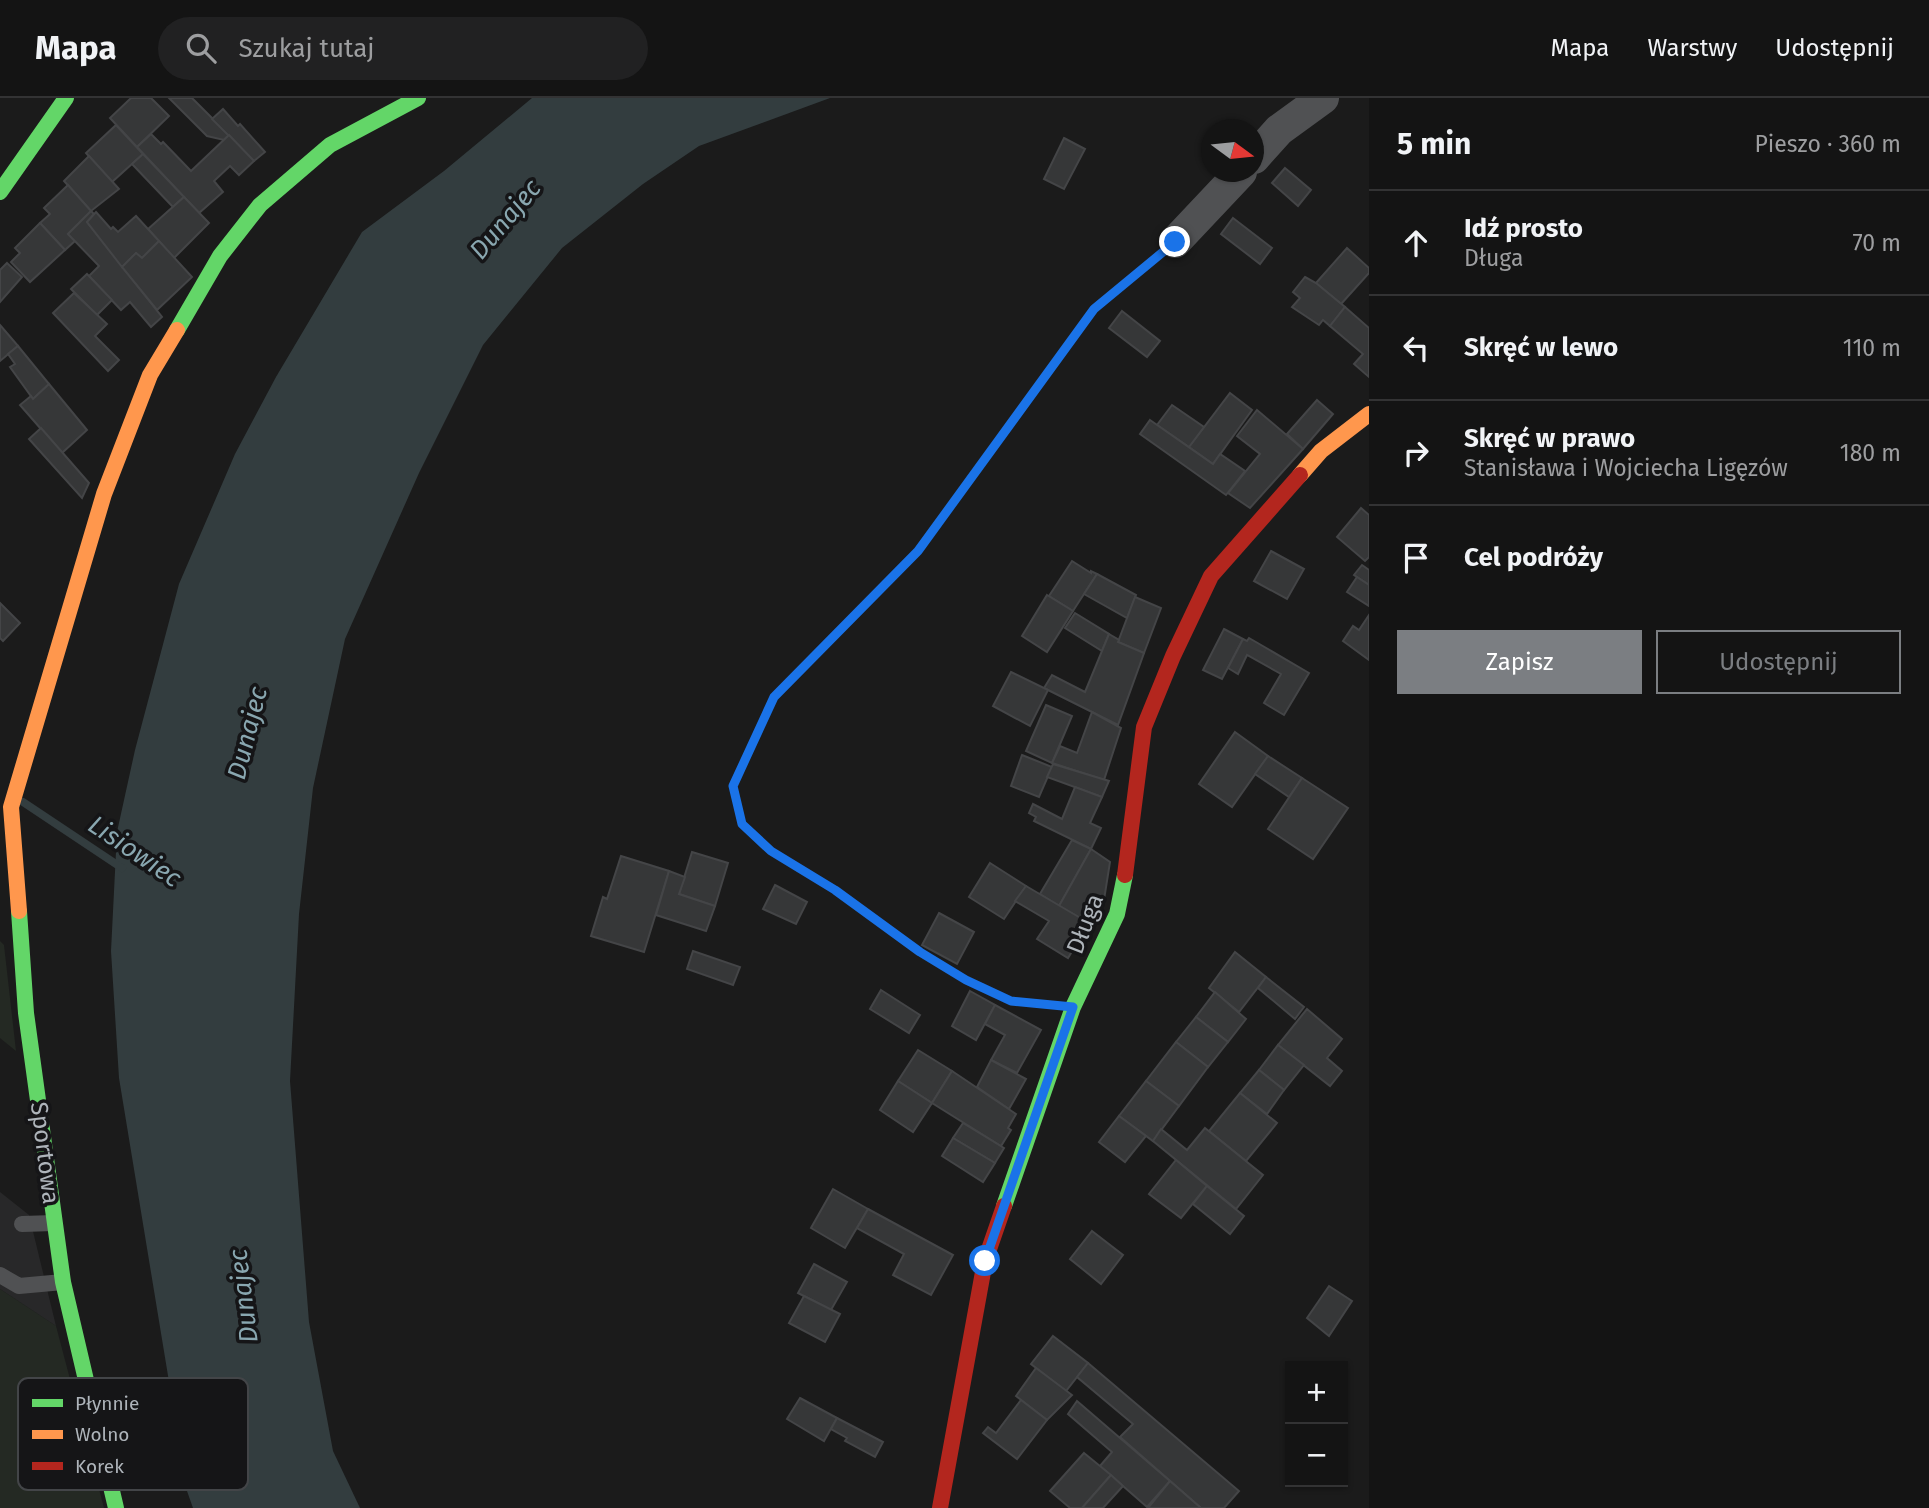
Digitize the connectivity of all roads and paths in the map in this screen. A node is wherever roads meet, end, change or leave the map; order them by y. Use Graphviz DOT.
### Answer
graph roads {
  1 [pos="66,98"];
  2 [pos="418,98"];
  3 [pos="1323,98"];
  4 [pos="1264,147"];
  5 [pos="1232,182"];
  6 [pos="0,192"];
  7 [pos="1175,242"];
  8 [pos="1369,414"];
  9 [pos="5,803"];
  10 [pos="1073,1007"];
  11 [pos="54,1223"];
  12 [pos="22,1224"];
  13 [pos="0,1275"];
  14 [pos="63,1282"];
  15 [pos="86,1378"];
  16 [pos="113,1490"];
  17 [pos="117,1508"];
  18 [pos="940,1508"];
  1 -- 6 [label="street"];
  2 -- 9 [label="street"];
  3 -- 4 [label="street"];
  5 -- 7 [label="street"];
  7 -- 10 [label="path"];
  8 -- 10 [label="street, Długa"];
  9 -- 11 [label="street, Sportowa"];
  10 -- 18 [label="street, Długa"];
  11 -- 12 [label="lane"];
  11 -- 14 [label="street, Sportowa"];
  13 -- 14 [label="lane"];
  14 -- 15 [label="street, Sportowa"];
  16 -- 17 [label="street, Sportowa"];
}
